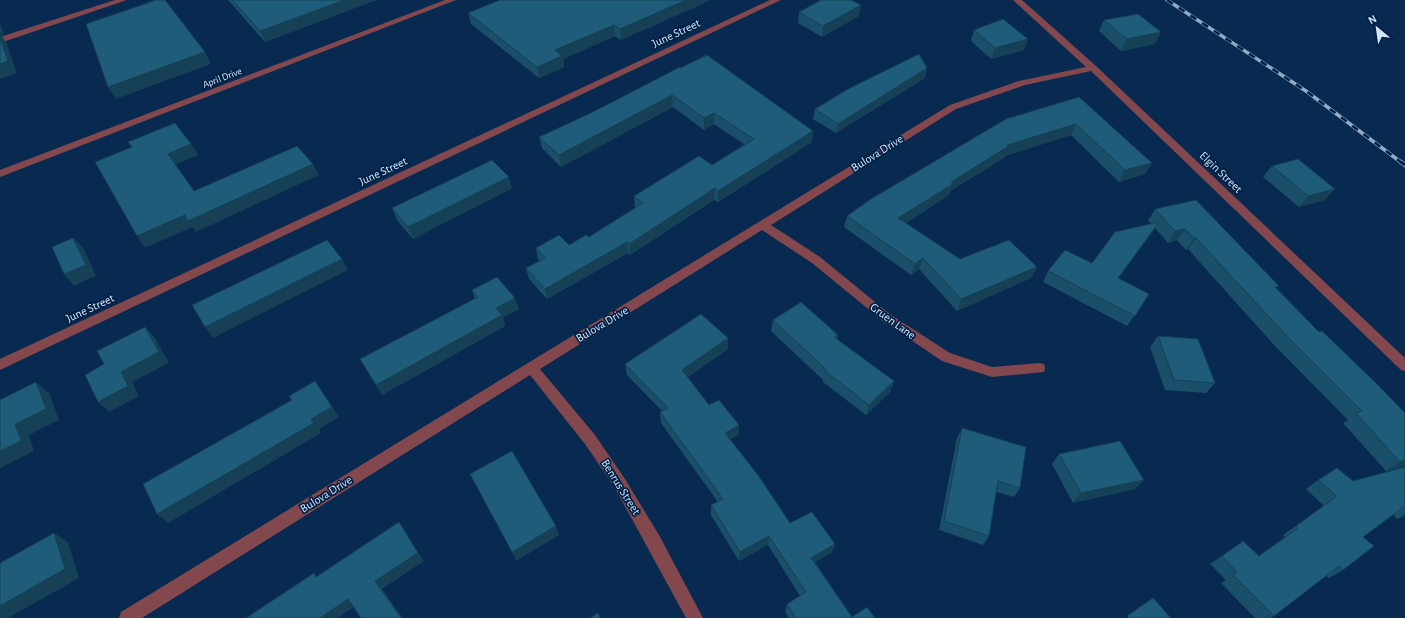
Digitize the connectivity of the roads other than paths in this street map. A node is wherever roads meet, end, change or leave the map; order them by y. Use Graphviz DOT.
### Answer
graph roads {
  1 [pos="123,0"];
  2 [pos="452,0"];
  3 [pos="777,0"];
  4 [pos="1017,0"];
  5 [pos="0,40"];
  6 [pos="1093,68"];
  7 [pos="0,174"];
  8 [pos="764,226"];
  9 [pos="0,365"];
  10 [pos="1405,366"];
  11 [pos="531,367"];
  12 [pos="1040,368"];
  13 [pos="127,618"];
  14 [pos="695,618"];
  1 -- 5 [label="street"];
  2 -- 7 [label="street, April Drive"];
  3 -- 9 [label="street, June Street"];
  4 -- 6 [label="street, Elgin Street"];
  6 -- 8 [label="street, Bulova Drive"];
  6 -- 10 [label="street, Elgin Street"];
  8 -- 11 [label="street, Bulova Drive"];
  8 -- 12 [label="street, Gruen Lane"];
  11 -- 13 [label="street, Bulova Drive"];
  11 -- 14 [label="street, Benrus Street"];
}
